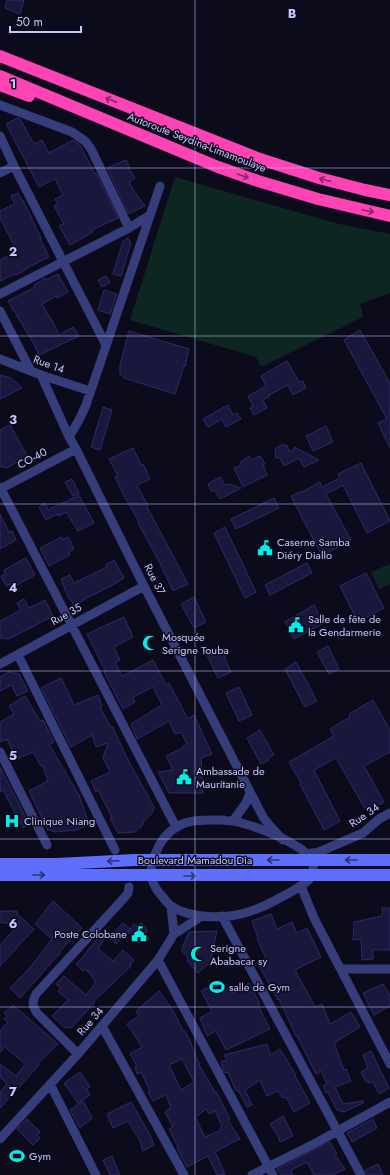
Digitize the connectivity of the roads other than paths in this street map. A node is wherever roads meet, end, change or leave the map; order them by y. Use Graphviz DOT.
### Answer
graph roads {
  1 [pos="0,56"];
  2 [pos="0,76"];
  3 [pos="0,85"];
  4 [pos="0,105"];
  5 [pos="0,136"];
  6 [pos="14,166"];
  7 [pos="218,167"];
  8 [pos="0,173"];
  9 [pos="160,186"];
  10 [pos="390,196"];
  11 [pos="150,215"];
  12 [pos="390,216"];
  13 [pos="129,228"];
  14 [pos="63,262"];
  15 [pos="0,294"];
  16 [pos="0,311"];
  17 [pos="106,345"];
  18 [pos="0,359"];
  19 [pos="31,371"];
  20 [pos="41,375"];
  21 [pos="90,392"];
  22 [pos="69,437"];
  23 [pos="76,449"];
  24 [pos="0,488"];
  25 [pos="144,586"];
  26 [pos="71,625"];
  27 [pos="0,653"];
  28 [pos="18,655"];
  29 [pos="2,663"];
  30 [pos="0,752"];
  31 [pos="250,793"];
  32 [pos="390,813"];
  33 [pos="233,821"];
  34 [pos="176,827"];
  35 [pos="283,840"];
  36 [pos="47,845"];
  37 [pos="114,850"];
  38 [pos="309,857"];
  39 [pos="390,860"];
  40 [pos="152,861"];
  41 [pos="0,864"];
  42 [pos="0,875"];
  43 [pos="312,875"];
  44 [pos="390,875"];
  45 [pos="151,876"];
  46 [pos="301,886"];
  47 [pos="129,887"];
  48 [pos="171,906"];
  49 [pos="202,916"];
  50 [pos="222,916"];
  51 [pos="174,934"];
  52 [pos="158,960"];
  53 [pos="341,969"];
  54 [pos="390,969"];
  55 [pos="102,1026"];
  56 [pos="78,1054"];
  57 [pos="390,1064"];
  58 [pos="50,1084"];
  59 [pos="390,1102"];
  60 [pos="337,1131"];
  61 [pos="0,1139"];
  62 [pos="271,1171"];
  63 [pos="96,1175"];
  64 [pos="184,1175"];
  65 [pos="252,1175"];
  66 [pos="361,1175"];
  10 -- 1 [label="highway, Autoroute Seydina-Limamoulaye, one-way"];
  2 -- 7 [label="highway, Autoroute Seydina-Limamoulaye"];
  3 -- 7 [label="highway"];
  4 -- 13 [label="street"];
  5 -- 6 [label="street"];
  6 -- 8 [label="street"];
  6 -- 14 [label="street"];
  7 -- 12 [label="highway, Autoroute Seydina-Limamoulaye, one-way"];
  9 -- 11 [label="street"];
  11 -- 13 [label="street"];
  11 -- 17 [label="street"];
  13 -- 14 [label="street"];
  14 -- 15 [label="street"];
  14 -- 17 [label="street"];
  16 -- 19 [label="street"];
  17 -- 21 [label="street"];
  18 -- 19 [label="street, Rue 14"];
  19 -- 20 [label="street, Rue 14"];
  20 -- 21 [label="street, Rue 14"];
  20 -- 22 [label="street, Rue 37"];
  21 -- 22 [label="street"];
  22 -- 23 [label="street, Rue 37"];
  23 -- 24 [label="street, CO-40"];
  23 -- 25 [label="street, Rue 37"];
  24 -- 26 [label="street"];
  25 -- 26 [label="street, Rue 35"];
  25 -- 31 [label="street, Rue 37"];
  26 -- 28 [label="street, Rue 35"];
  26 -- 34 [label="street"];
  27 -- 29 [label="street"];
  28 -- 29 [label="street, Rue 35"];
  28 -- 37 [label="street"];
  30 -- 36 [label="street"];
  31 -- 33 [label="street"];
  31 -- 35 [label="street, Rue 37"];
  32 -- 38 [label="street, Rue 34"];
  33 -- 34 [label="street"];
  33 -- 35 [label="street"];
  34 -- 40 [label="street"];
  35 -- 38 [label="street"];
  39 -- 38 [label="street, Boulevard Mamadou Dia, one-way"];
  38 -- 40 [label="street, Boulevard Mamadou Dia, one-way"];
  38 -- 43 [label="street"];
  40 -- 41 [label="street, Boulevard Mamadou Dia, one-way"];
  40 -- 45 [label="street"];
  42 -- 45 [label="street, Boulevard Mamadou Dia, one-way"];
  43 -- 44 [label="street, Boulevard Mamadou Dia"];
  45 -- 43 [label="street, Boulevard Mamadou Dia, one-way"];
  43 -- 46 [label="street"];
  45 -- 48 [label="street"];
  46 -- 50 [label="street"];
  46 -- 53 [label="street"];
  47 -- 56 [label="street"];
  48 -- 49 [label="street"];
  48 -- 51 [label="street"];
  49 -- 50 [label="street"];
  49 -- 51 [label="street"];
  50 -- 60 [label="street"];
  51 -- 52 [label="street, Rue 34"];
  52 -- 55 [label="street, Rue 34"];
  52 -- 62 [label="street"];
  53 -- 54 [label="street"];
  53 -- 57 [label="street"];
  55 -- 56 [label="street, Rue 34"];
  55 -- 64 [label="street"];
  56 -- 58 [label="street, Rue 34"];
  58 -- 61 [label="street, Rue 34"];
  58 -- 63 [label="street"];
  59 -- 60 [label="street"];
  60 -- 62 [label="street"];
  60 -- 66 [label="street"];
  62 -- 65 [label="street"];
}
